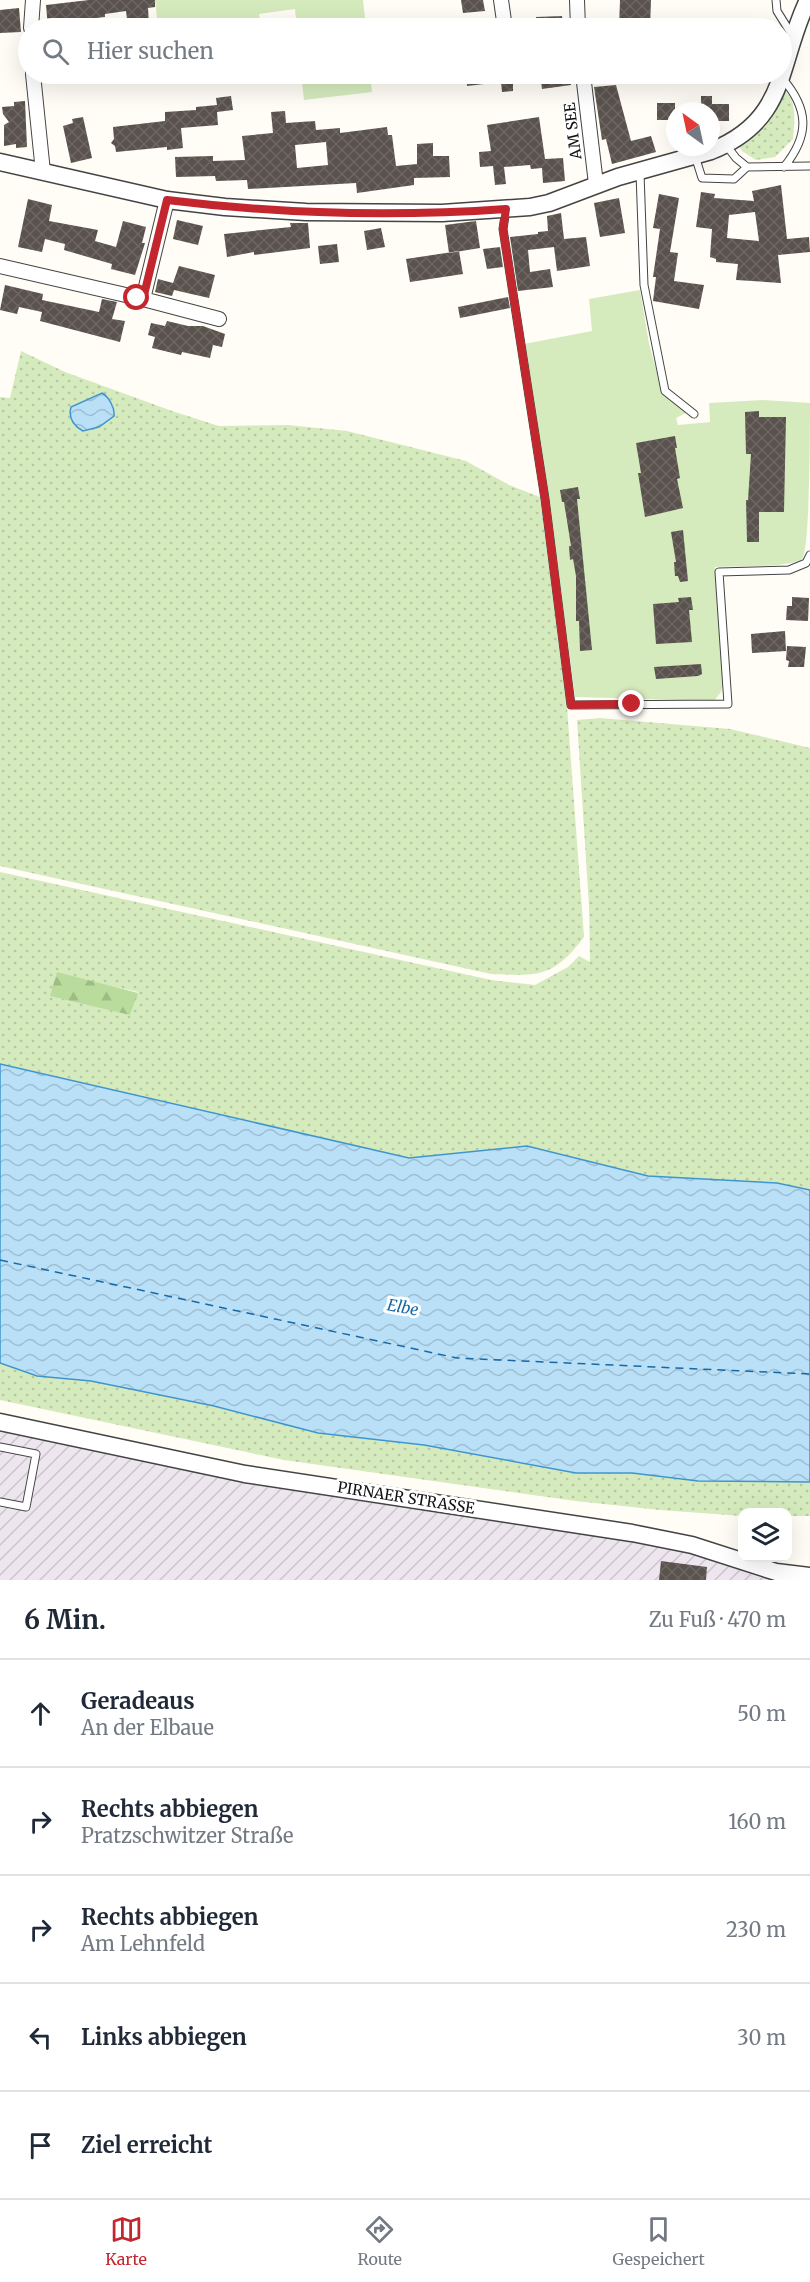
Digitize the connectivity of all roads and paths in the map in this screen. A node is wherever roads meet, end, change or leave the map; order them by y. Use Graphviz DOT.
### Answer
graph roads {
  1 [pos="33,0"];
  2 [pos="501,0"];
  3 [pos="577,0"];
  4 [pos="776,0"];
  5 [pos="808,0"];
  6 [pos="32,18"];
  7 [pos="504,18"];
  8 [pos="578,18"];
  9 [pos="781,18"];
  10 [pos="793,36"];
  11 [pos="792,40"];
  12 [pos="34,84"];
  13 [pos="584,84"];
  14 [pos="779,84"];
  15 [pos="787,84"];
  16 [pos="726,145"];
  17 [pos="720,147"];
  18 [pos="690,156"];
  19 [pos="694,156"];
  20 [pos="0,162"];
  21 [pos="810,166"];
  22 [pos="747,167"];
  23 [pos="784,167"];
  24 [pos="640,170"];
  25 [pos="43,172"];
  26 [pos="596,184"];
  27 [pos="167,200"];
  28 [pos="506,209"];
  29 [pos="0,266"];
  30 [pos="143,299"];
  31 [pos="219,319"];
  32 [pos="694,414"];
  33 [pos="810,555"];
  34 [pos="0,1422"];
  35 [pos="0,1447"];
  36 [pos="0,1502"];
  37 [pos="810,1576"];
  1 -- 6 [label="street"];
  2 -- 7 [label="street"];
  3 -- 8 [label="street"];
  4 -- 9 [label="lane"];
  5 -- 10 [label="street"];
  10 -- 11 [label="street"];
  12 -- 25 [label="street"];
  13 -- 26 [label="street, AM SEE"];
  14 -- 16 [label="street"];
  15 -- 23 [label="lane"];
  16 -- 17 [label="street"];
  16 -- 22 [label="lane"];
  18 -- 24 [label="street"];
  19 -- 22 [label="lane"];
  20 -- 25 [label="street"];
  21 -- 23 [label="lane"];
  22 -- 23 [label="lane"];
  24 -- 26 [label="street"];
  24 -- 32 [label="lane"];
  25 -- 27 [label="street"];
  26 -- 28 [label="street"];
  27 -- 28 [label="street"];
  27 -- 30 [label="street"];
  28 -- 33 [label="lane"];
  29 -- 30 [label="street"];
  30 -- 31 [label="street"];
  34 -- 37 [label="street, PIRNAER STRASSE"];
  35 -- 36 [label="lane"];
}
